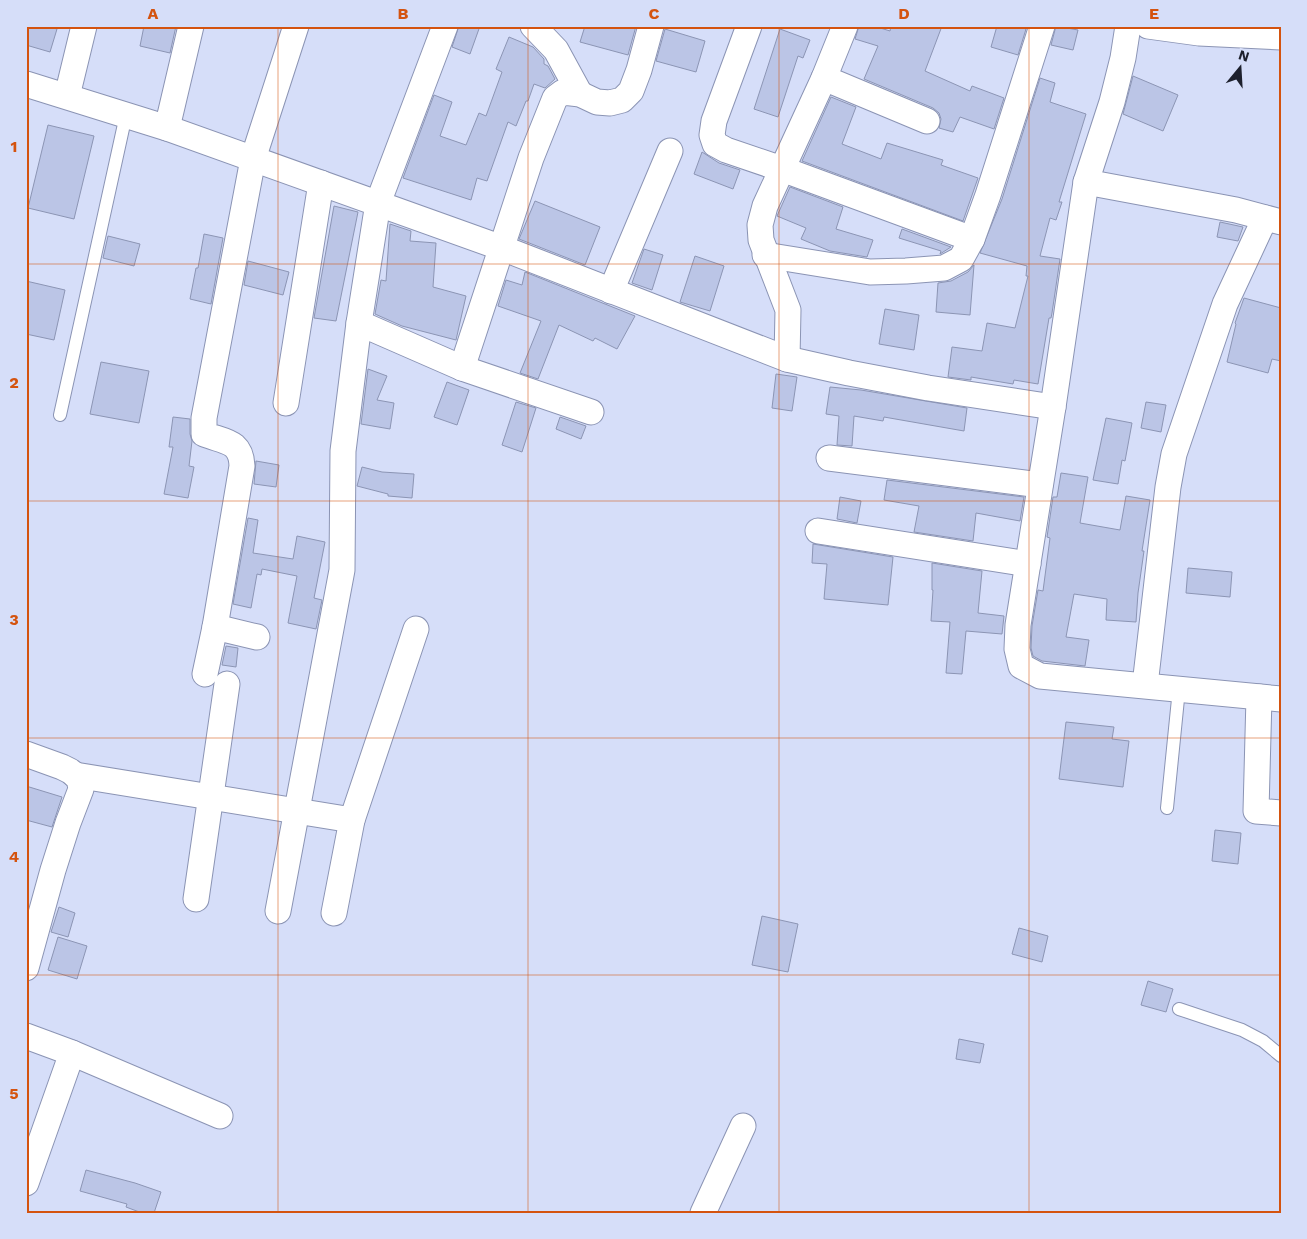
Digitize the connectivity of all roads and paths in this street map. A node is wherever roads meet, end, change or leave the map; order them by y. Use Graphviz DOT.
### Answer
graph roads {
  1 [pos="84,26"];
  2 [pos="190,26"];
  3 [pos="296,26"];
  4 [pos="444,26"];
  5 [pos="534,26"];
  6 [pos="651,26"];
  7 [pos="749,26"];
  8 [pos="846,26"];
  9 [pos="1042,26"];
  10 [pos="1128,26"];
  11 [pos="1148,26"];
  12 [pos="1281,37"];
  13 [pos="824,78"];
  14 [pos="26,84"];
  15 [pos="580,94"];
  16 [pos="67,96"];
  17 [pos="126,115"];
  18 [pos="927,121"];
  19 [pos="166,128"];
  20 [pos="670,151"];
  21 [pos="253,159"];
  22 [pos="782,168"];
  23 [pos="1086,182"];
  24 [pos="321,183"];
  25 [pos="378,203"];
  26 [pos="1273,220"];
  27 [pos="972,238"];
  28 [pos="502,248"];
  29 [pos="765,255"];
  30 [pos="611,291"];
  31 [pos="359,323"];
  32 [pos="787,359"];
  33 [pos="462,368"];
  34 [pos="286,402"];
  35 [pos="1053,408"];
  36 [pos="591,412"];
  37 [pos="60,415"];
  38 [pos="829,458"];
  39 [pos="1040,485"];
  40 [pos="818,531"];
  41 [pos="1028,564"];
  42 [pos="215,626"];
  43 [pos="416,629"];
  44 [pos="257,638"];
  45 [pos="205,674"];
  46 [pos="227,684"];
  47 [pos="1145,685"];
  48 [pos="1179,689"];
  49 [pos="1270,698"];
  50 [pos="26,754"];
  51 [pos="76,775"];
  52 [pos="211,797"];
  53 [pos="1167,808"];
  54 [pos="297,811"];
  55 [pos="1281,813"];
  56 [pos="352,820"];
  57 [pos="196,899"];
  58 [pos="278,911"];
  59 [pos="334,913"];
  60 [pos="26,968"];
  61 [pos="1179,1009"];
  62 [pos="26,1036"];
  63 [pos="72,1053"];
  64 [pos="1281,1056"];
  65 [pos="220,1116"];
  66 [pos="743,1126"];
  67 [pos="26,1183"];
  68 [pos="703,1213"];
  1 -- 16 [label="street"];
  2 -- 19 [label="street"];
  3 -- 21 [label="street"];
  4 -- 25 [label="street"];
  5 -- 15 [label="street"];
  6 -- 15 [label="street"];
  7 -- 22 [label="street"];
  8 -- 13 [label="street"];
  9 -- 27 [label="street"];
  10 -- 23 [label="street"];
  11 -- 12 [label="street"];
  13 -- 18 [label="street"];
  13 -- 22 [label="street"];
  14 -- 16 [label="street"];
  15 -- 28 [label="street"];
  16 -- 17 [label="street"];
  17 -- 19 [label="street"];
  17 -- 37 [label="lane"];
  19 -- 21 [label="street"];
  20 -- 30 [label="street"];
  21 -- 24 [label="street"];
  21 -- 42 [label="street"];
  22 -- 27 [label="street"];
  22 -- 29 [label="street"];
  23 -- 26 [label="street"];
  23 -- 35 [label="street"];
  24 -- 25 [label="street"];
  24 -- 34 [label="street"];
  25 -- 28 [label="street"];
  25 -- 31 [label="street"];
  26 -- 47 [label="street"];
  27 -- 29 [label="street"];
  28 -- 30 [label="street"];
  28 -- 33 [label="street"];
  29 -- 32 [label="street"];
  30 -- 32 [label="street"];
  31 -- 33 [label="street"];
  31 -- 54 [label="street"];
  32 -- 35 [label="street"];
  33 -- 36 [label="street"];
  35 -- 39 [label="street"];
  38 -- 39 [label="street"];
  39 -- 41 [label="street"];
  40 -- 41 [label="street"];
  41 -- 47 [label="street"];
  42 -- 44 [label="street"];
  42 -- 45 [label="street"];
  43 -- 56 [label="street"];
  46 -- 52 [label="street"];
  47 -- 48 [label="street"];
  48 -- 49 [label="street"];
  48 -- 53 [label="lane"];
  49 -- 55 [label="street"];
  50 -- 51 [label="street"];
  51 -- 52 [label="street"];
  51 -- 60 [label="street"];
  52 -- 54 [label="street"];
  52 -- 57 [label="street"];
  54 -- 56 [label="street"];
  54 -- 58 [label="street"];
  56 -- 59 [label="street"];
  61 -- 64 [label="lane"];
  62 -- 63 [label="street"];
  63 -- 65 [label="street"];
  63 -- 67 [label="street"];
  66 -- 68 [label="street"];
}
